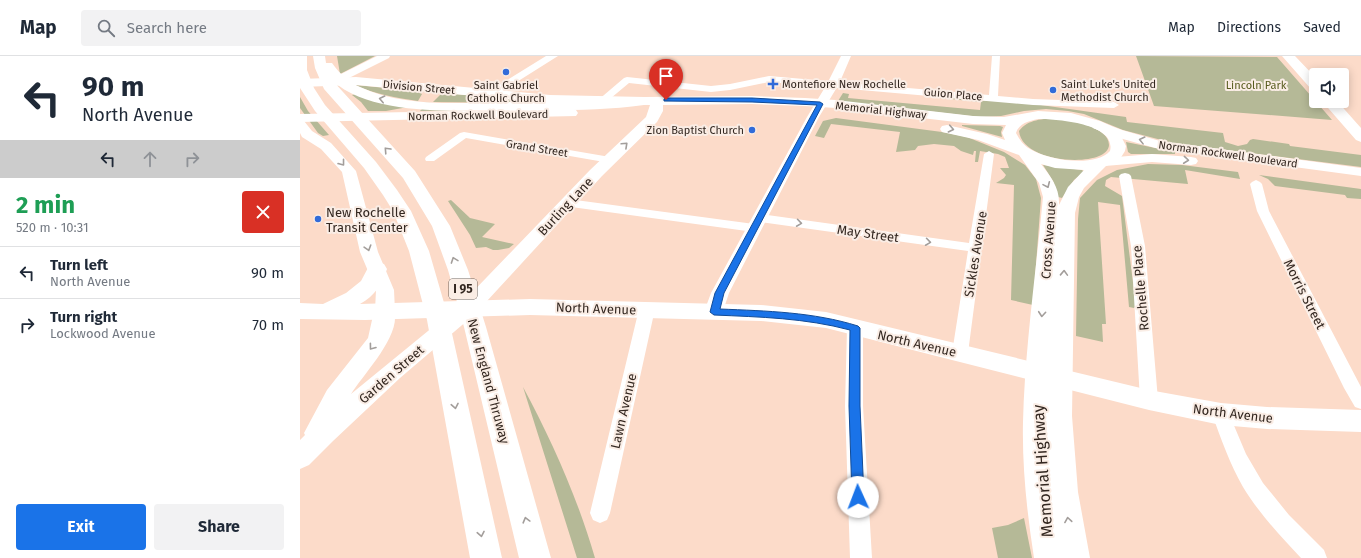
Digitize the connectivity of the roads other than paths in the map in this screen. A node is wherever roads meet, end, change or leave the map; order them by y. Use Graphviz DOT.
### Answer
graph roads {
  1 [pos="301,56"];
  2 [pos="319,56"];
  3 [pos="322,56"];
  4 [pos="385,56"];
  5 [pos="553,56"];
  6 [pos="846,56"];
  7 [pos="996,56"];
  8 [pos="1288,56"];
  9 [pos="1309,78"];
  10 [pos="335,81"];
  11 [pos="300,83"];
  12 [pos="833,84"];
  13 [pos="420,87"];
  14 [pos="492,93"];
  15 [pos="993,98"];
  16 [pos="602,100"];
  17 [pos="653,104"];
  18 [pos="1114,105"];
  19 [pos="818,108"];
  20 [pos="1335,108"];
  21 [pos="394,116"];
  22 [pos="1033,116"];
  23 [pos="300,118"];
  24 [pos="300,124"];
  25 [pos="1098,126"];
  26 [pos="1361,137"];
  27 [pos="1025,152"];
  28 [pos="989,154"];
  29 [pos="430,159"];
  30 [pos="610,160"];
  31 [pos="1102,162"];
  32 [pos="1361,172"];
  33 [pos="1125,176"];
  34 [pos="1361,180"];
  35 [pos="1256,184"];
  36 [pos="568,203"];
  37 [pos="757,223"];
  38 [pos="975,248"];
  39 [pos="377,269"];
  40 [pos="468,309"];
  41 [pos="647,309"];
  42 [pos="300,311"];
  43 [pos="324,311"];
  44 [pos="385,311"];
  45 [pos="714,312"];
  46 [pos="855,328"];
  47 [pos="1051,338"];
  48 [pos="960,353"];
  49 [pos="1149,400"];
  50 [pos="1361,402"];
  51 [pos="1221,414"];
  52 [pos="1361,421"];
  53 [pos="1048,426"];
  54 [pos="308,449"];
  55 [pos="600,513"];
  56 [pos="486,558"];
  57 [pos="536,558"];
  58 [pos="861,558"];
  59 [pos="1049,558"];
  60 [pos="1075,558"];
  61 [pos="1316,558"];
  1 -- 56 [label="main road, I 95, one-way"];
  57 -- 2 [label="main road, New England Thruway / I 95, one-way"];
  17 -- 3 [label="main road, one-way"];
  4 -- 10 [label="street"];
  5 -- 14 [label="street"];
  6 -- 12 [label="street"];
  7 -- 15 [label="street"];
  8 -- 9 [label="main road"];
  10 -- 11 [label="main road, Division Street"];
  10 -- 13 [label="main road, Division Street"];
  12 -- 15 [label="street, Guion Place"];
  12 -- 16 [label="street, Guion Place"];
  12 -- 19 [label="street"];
  13 -- 14 [label="main road, Division Street"];
  13 -- 21 [label="main road"];
  14 -- 16 [label="main road, Division Street"];
  15 -- 18 [label="street, Guion Place"];
  16 -- 17 [label="main road, Division Street"];
  17 -- 19 [label="main road, Memorial Highway"];
  17 -- 21 [label="main road, Norman Rockwell Boulevard"];
  30 -- 17 [label="main road, Burling Lane, one-way"];
  19 -- 22 [label="main road, Memorial Highway"];
  19 -- 27 [label="main road, Memorial Highway, one-way"];
  19 -- 37 [label="street"];
  20 -- 26 [label="main road"];
  21 -- 23 [label="main road, Norman Rockwell Boulevard"];
  22 -- 25 [label="main road"];
  22 -- 27 [label="main road, Cross Avenue"];
  24 -- 39 [label="street, one-way"];
  25 -- 31 [label="main road, Cross Avenue"];
  32 -- 25 [label="street, Norman Rockwell Boulevard, one-way"];
  27 -- 31 [label="main road, Memorial Highway"];
  27 -- 47 [label="main road, Cross Avenue, one-way"];
  28 -- 38 [label="street, Sickles Avenue"];
  29 -- 30 [label="street, Grand Street"];
  30 -- 36 [label="main road, Burling Lane"];
  31 -- 34 [label="street, Norman Rockwell Boulevard, one-way"];
  47 -- 31 [label="main road, Cross Avenue, one-way"];
  33 -- 49 [label="street, Rochelle Place"];
  35 -- 50 [label="street, Morris Street"];
  36 -- 37 [label="street, May Street"];
  36 -- 40 [label="main road, Burling Lane"];
  37 -- 38 [label="street, May Street, one-way"];
  37 -- 45 [label="street"];
  38 -- 48 [label="street, Sickles Avenue"];
  39 -- 43 [label="main road"];
  39 -- 44 [label="street"];
  40 -- 41 [label="main road, North Avenue"];
  40 -- 44 [label="main road, North Avenue"];
  40 -- 54 [label="main road, Garden Street"];
  41 -- 45 [label="main road, North Avenue"];
  41 -- 55 [label="street, Lawn Avenue"];
  42 -- 43 [label="main road, North Avenue"];
  43 -- 44 [label="main road, North Avenue"];
  44 -- 54 [label="main road, Garden Street, one-way"];
  45 -- 46 [label="main road, North Avenue"];
  46 -- 48 [label="main road, North Avenue"];
  46 -- 58 [label="street"];
  47 -- 53 [label="main road, Memorial Highway"];
  48 -- 49 [label="main road, North Avenue"];
  49 -- 51 [label="main road, North Avenue"];
  51 -- 52 [label="main road, North Avenue"];
  51 -- 61 [label="street"];
  53 -- 59 [label="main road, Memorial Highway"];
  60 -- 53 [label="main road, Memorial Highway, one-way"];
}
